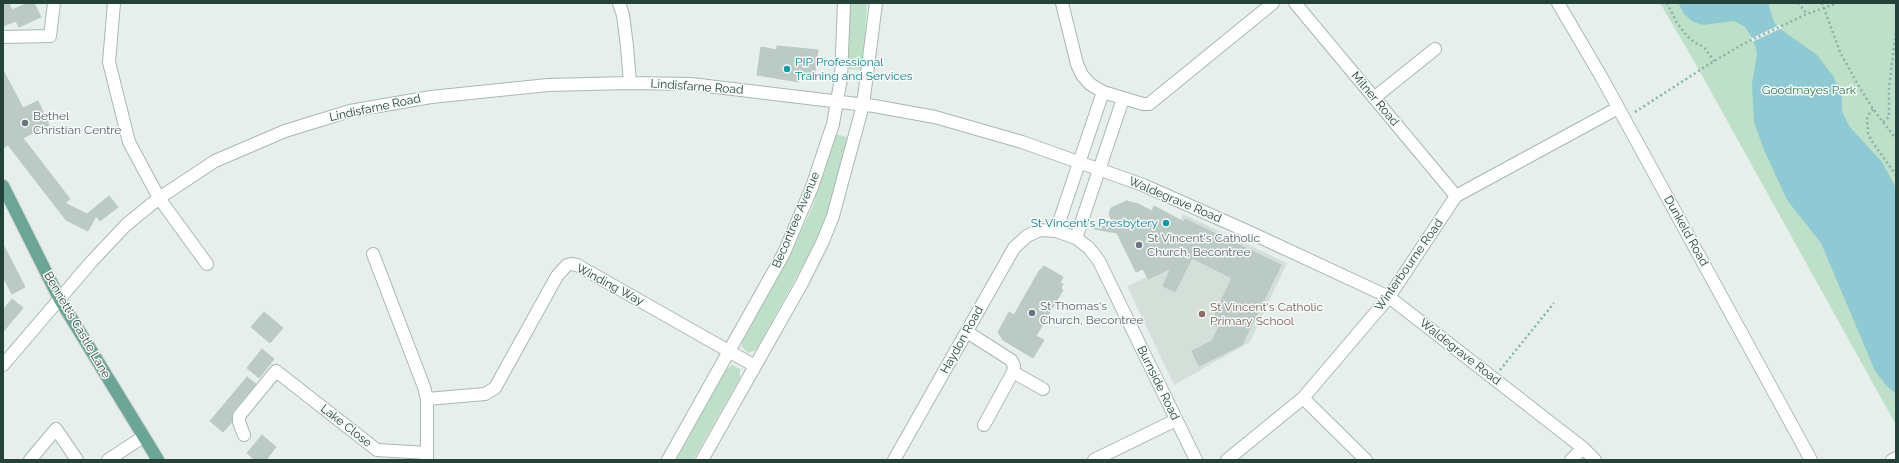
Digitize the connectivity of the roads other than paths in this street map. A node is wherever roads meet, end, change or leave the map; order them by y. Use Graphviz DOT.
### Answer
graph roads {
  1 [pos="54,3"];
  2 [pos="114,3"];
  3 [pos="619,3"];
  4 [pos="844,3"];
  5 [pos="876,3"];
  6 [pos="1062,3"];
  7 [pos="1273,3"];
  8 [pos="1295,3"];
  9 [pos="1558,3"];
  10 [pos="3,37"];
  11 [pos="1435,49"];
  12 [pos="630,83"];
  13 [pos="1103,92"];
  14 [pos="1374,98"];
  15 [pos="1123,99"];
  16 [pos="837,101"];
  17 [pos="863,105"];
  18 [pos="1618,108"];
  19 [pos="1079,163"];
  20 [pos="1099,170"];
  21 [pos="3,186"];
  22 [pos="1456,196"];
  23 [pos="159,198"];
  24 [pos="1040,230"];
  25 [pos="1056,231"];
  26 [pos="1076,238"];
  27 [pos="373,254"];
  28 [pos="206,264"];
  29 [pos="1389,297"];
  30 [pos="59,298"];
  31 [pos="967,332"];
  32 [pos="729,351"];
  33 [pos="3,365"];
  34 [pos="755,366"];
  35 [pos="1013,372"];
  36 [pos="1043,389"];
  37 [pos="1303,398"];
  38 [pos="427,399"];
  39 [pos="1176,420"];
  40 [pos="984,425"];
  41 [pos="244,435"];
  42 [pos="143,437"];
  43 [pos="1583,448"];
  44 [pos="427,457"];
  45 [pos="1896,458"];
  46 [pos="30,460"];
  47 [pos="77,460"];
  48 [pos="108,460"];
  49 [pos="158,460"];
  50 [pos="668,460"];
  51 [pos="702,460"];
  52 [pos="894,460"];
  53 [pos="1094,460"];
  54 [pos="1196,460"];
  55 [pos="1227,460"];
  56 [pos="1366,460"];
  57 [pos="1571,460"];
  58 [pos="1595,460"];
  59 [pos="1811,460"];
  60 [pos="1892,460"];
  1 -- 10 [label="street"];
  2 -- 23 [label="street"];
  3 -- 12 [label="street"];
  4 -- 16 [label="street, Becontree Avenue"];
  5 -- 17 [label="street"];
  6 -- 13 [label="street"];
  7 -- 15 [label="street"];
  8 -- 14 [label="street, Milner Road"];
  9 -- 18 [label="street, Dunkeld Road"];
  11 -- 14 [label="street"];
  12 -- 16 [label="street, Lindisfarne Road"];
  12 -- 23 [label="street, Lindisfarne Road"];
  13 -- 15 [label="street"];
  13 -- 19 [label="street"];
  14 -- 22 [label="street, Milner Road"];
  15 -- 20 [label="street"];
  16 -- 17 [label="street, Waldegrave Road"];
  16 -- 32 [label="street, Becontree Avenue"];
  17 -- 19 [label="street, Waldegrave Road"];
  17 -- 34 [label="street"];
  18 -- 22 [label="street, Winterbourne Road"];
  18 -- 59 [label="street, Dunkeld Road"];
  19 -- 20 [label="street, Waldegrave Road"];
  19 -- 25 [label="street"];
  20 -- 26 [label="street"];
  20 -- 29 [label="street, Waldegrave Road"];
  21 -- 30 [label="main road, Bennett's Castle Lane"];
  22 -- 29 [label="street, Winterbourne Road"];
  23 -- 28 [label="street"];
  23 -- 30 [label="street, Lindisfarne Road"];
  24 -- 25 [label="street, Burnside Road"];
  24 -- 31 [label="street, Haydon Road"];
  25 -- 26 [label="street, Burnside Road"];
  26 -- 39 [label="street, Burnside Road"];
  27 -- 38 [label="street"];
  29 -- 37 [label="street, Winterbourne Road"];
  29 -- 43 [label="street, Waldegrave Road"];
  30 -- 33 [label="street, Lindisfarne Road"];
  30 -- 42 [label="main road, Bennett's Castle Lane"];
  31 -- 35 [label="street"];
  31 -- 52 [label="street, Haydon Road"];
  32 -- 34 [label="street, Winding Way"];
  32 -- 38 [label="street, Winding Way"];
  32 -- 50 [label="street, Becontree Avenue"];
  34 -- 51 [label="street"];
  35 -- 36 [label="street"];
  35 -- 40 [label="street"];
  37 -- 55 [label="street, Winterbourne Road"];
  37 -- 56 [label="street"];
  38 -- 44 [label="street"];
  39 -- 53 [label="street"];
  39 -- 54 [label="street, Burnside Road"];
  41 -- 44 [label="street, Lake Close"];
  42 -- 48 [label="street"];
  42 -- 49 [label="main road, Bennett's Castle Lane"];
  43 -- 57 [label="street"];
  43 -- 58 [label="street, Waldegrave Road"];
  45 -- 60 [label="street"];
  46 -- 47 [label="street"];
}
